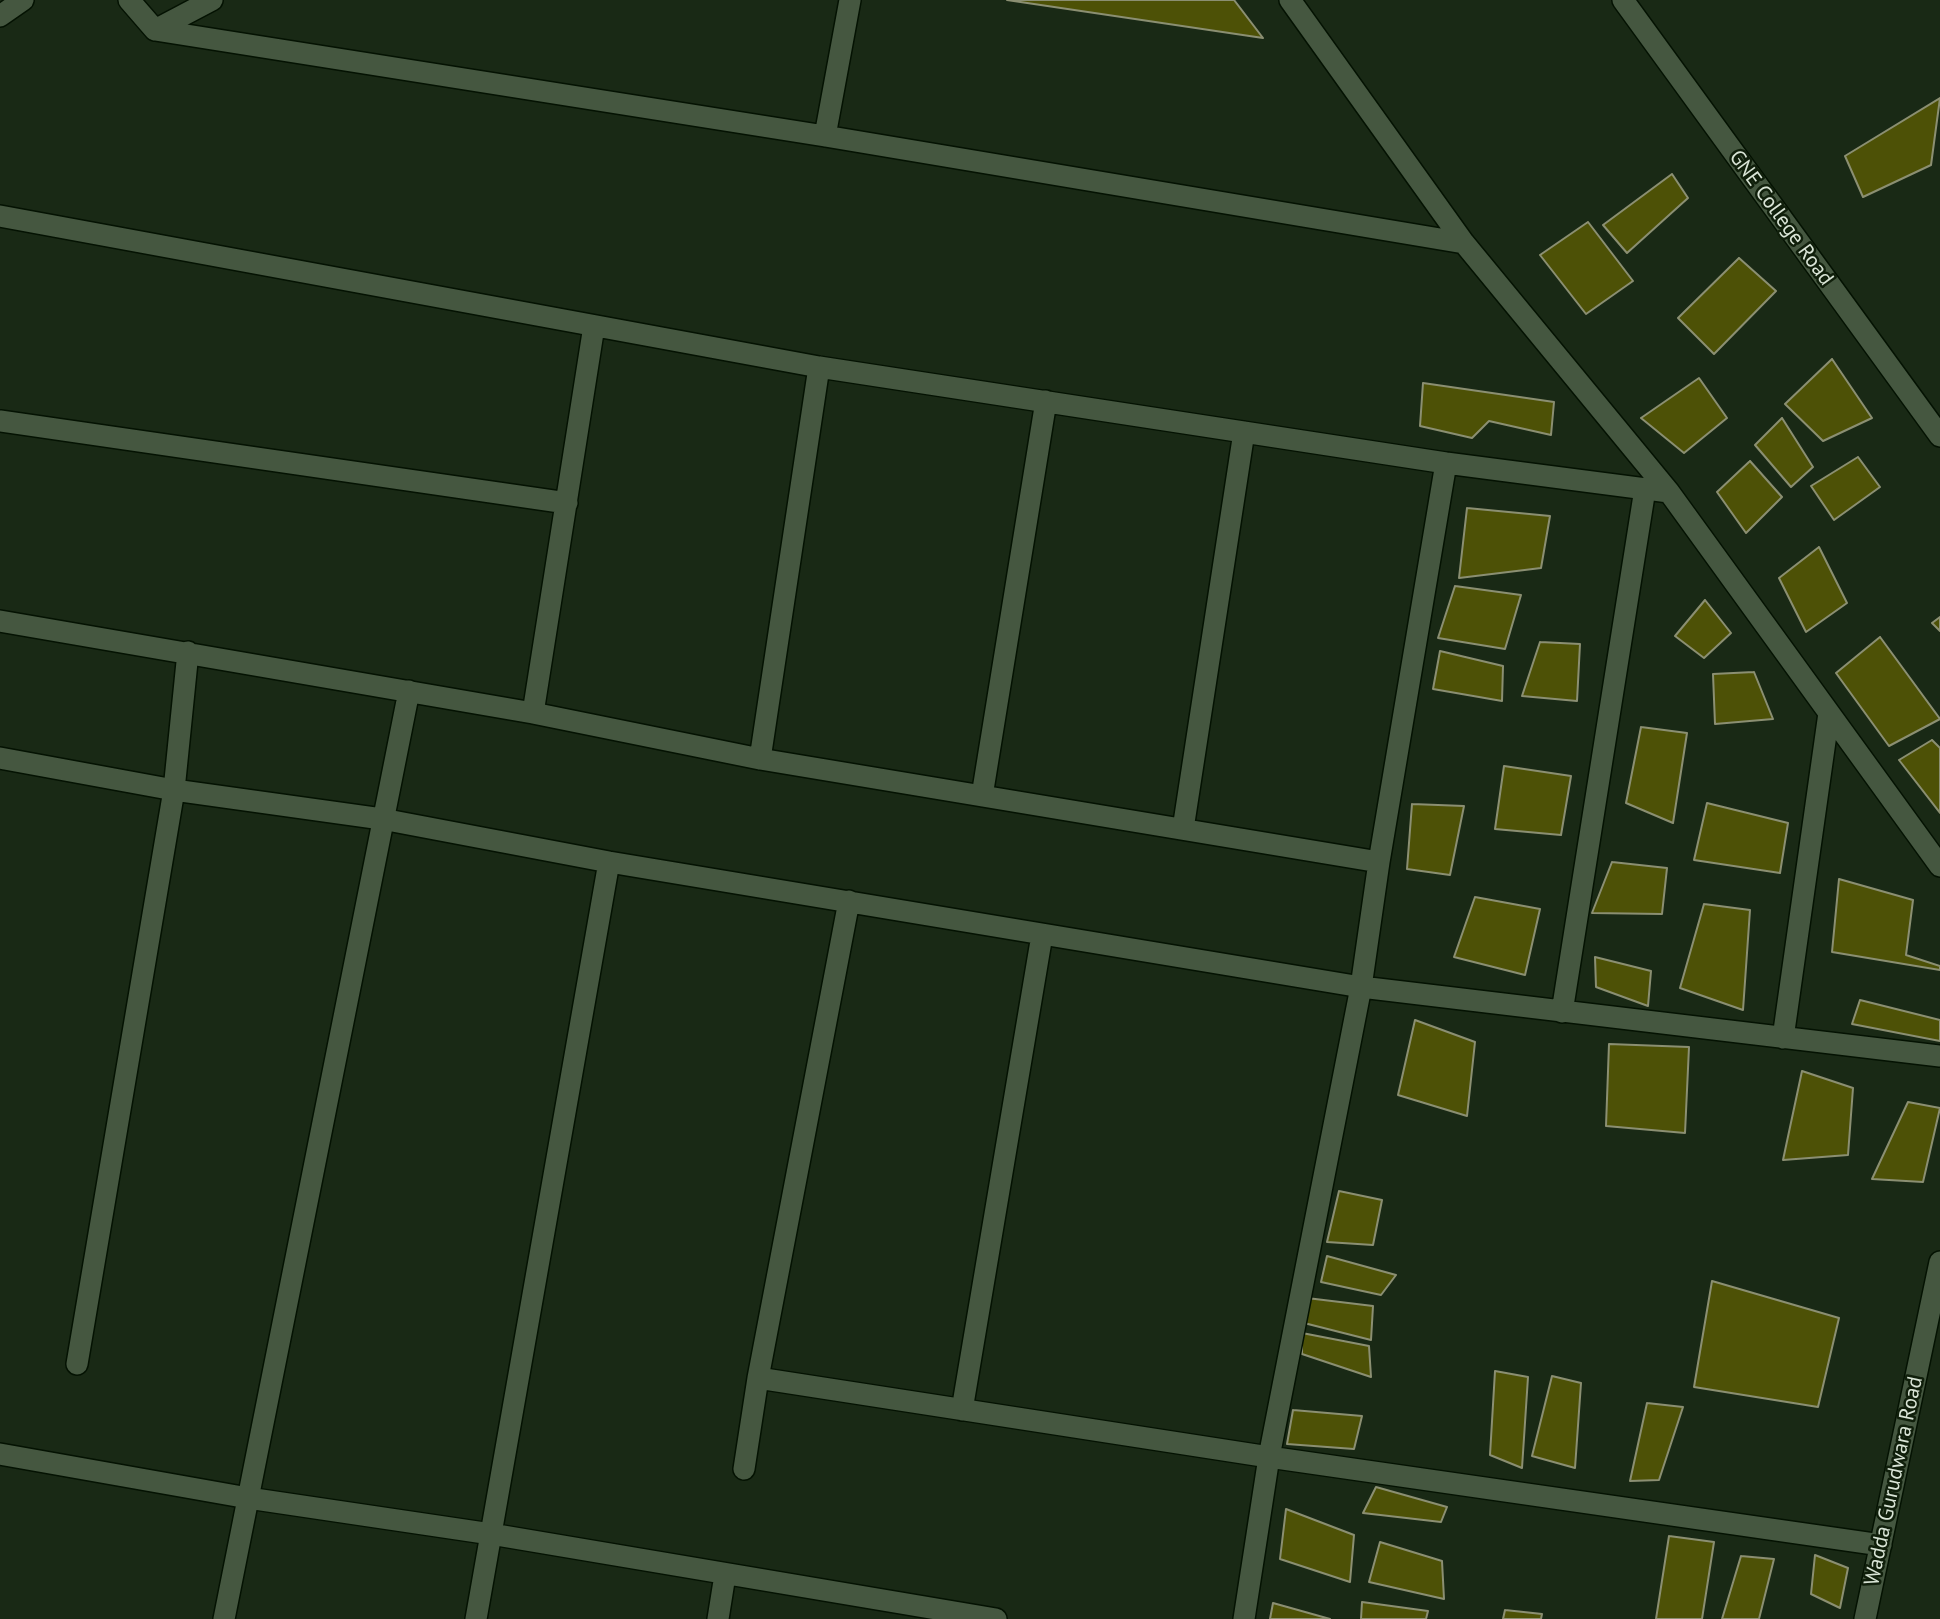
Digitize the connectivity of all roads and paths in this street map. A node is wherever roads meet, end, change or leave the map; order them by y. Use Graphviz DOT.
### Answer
graph roads {
  1 [pos="23,0"];
  2 [pos="129,0"];
  3 [pos="212,0"];
  4 [pos="850,0"];
  5 [pos="1290,0"];
  6 [pos="1623,0"];
  7 [pos="0,16"];
  8 [pos="155,30"];
  9 [pos="825,136"];
  10 [pos="0,216"];
  11 [pos="1464,243"];
  12 [pos="594,326"];
  13 [pos="819,367"];
  14 [pos="1046,401"];
  15 [pos="0,421"];
  16 [pos="1244,432"];
  17 [pos="1940,436"];
  18 [pos="1446,463"];
  19 [pos="1645,489"];
  20 [pos="1670,492"];
  21 [pos="567,503"];
  22 [pos="0,621"];
  23 [pos="188,652"];
  24 [pos="409,691"];
  25 [pos="533,713"];
  26 [pos="1829,713"];
  27 [pos="0,758"];
  28 [pos="760,759"];
  29 [pos="174,790"];
  30 [pos="982,796"];
  31 [pos="382,820"];
  32 [pos="1183,829"];
  33 [pos="609,862"];
  34 [pos="1379,862"];
  35 [pos="1940,866"];
  36 [pos="849,901"];
  37 [pos="1042,935"];
  38 [pos="1361,987"];
  39 [pos="1562,1012"];
  40 [pos="1783,1038"];
  41 [pos="1940,1056"];
  42 [pos="1940,1262"];
  43 [pos="77,1364"];
  44 [pos="758,1378"];
  45 [pos="962,1410"];
  46 [pos="0,1454"];
  47 [pos="1269,1457"];
  48 [pos="744,1469"];
  49 [pos="248,1498"];
  50 [pos="491,1534"];
  51 [pos="1881,1545"];
  52 [pos="725,1574"];
  53 [pos="224,1619"];
  54 [pos="476,1619"];
  55 [pos="718,1619"];
  56 [pos="996,1619"];
  57 [pos="1244,1619"];
  58 [pos="1865,1619"];
  1 -- 7 [label="street"];
  2 -- 8 [label="street"];
  3 -- 8 [label="street"];
  4 -- 9 [label="street"];
  5 -- 11 [label="street"];
  6 -- 17 [label="street, GNE College Road"];
  8 -- 9 [label="street"];
  9 -- 11 [label="street"];
  10 -- 12 [label="street"];
  11 -- 20 [label="street"];
  12 -- 13 [label="street"];
  12 -- 21 [label="street"];
  13 -- 14 [label="street"];
  13 -- 28 [label="street"];
  14 -- 16 [label="street"];
  14 -- 30 [label="street"];
  15 -- 21 [label="street"];
  16 -- 18 [label="street"];
  16 -- 32 [label="street"];
  18 -- 19 [label="street"];
  18 -- 34 [label="street"];
  19 -- 20 [label="street"];
  19 -- 39 [label="street"];
  20 -- 26 [label="street"];
  21 -- 25 [label="street"];
  22 -- 23 [label="street"];
  23 -- 24 [label="street"];
  23 -- 29 [label="street"];
  24 -- 25 [label="street"];
  24 -- 31 [label="street"];
  25 -- 28 [label="street"];
  26 -- 35 [label="street"];
  26 -- 40 [label="street"];
  27 -- 29 [label="street"];
  28 -- 30 [label="street"];
  29 -- 31 [label="street"];
  29 -- 43 [label="street"];
  30 -- 32 [label="street"];
  31 -- 33 [label="street"];
  31 -- 49 [label="street"];
  32 -- 34 [label="street"];
  33 -- 36 [label="street"];
  33 -- 50 [label="street"];
  34 -- 38 [label="street"];
  36 -- 37 [label="street"];
  36 -- 44 [label="street"];
  37 -- 38 [label="street"];
  37 -- 45 [label="street"];
  38 -- 39 [label="street"];
  38 -- 47 [label="street"];
  39 -- 40 [label="street"];
  40 -- 41 [label="street"];
  42 -- 51 [label="street, Wadda Gurudwara Road"];
  44 -- 45 [label="street"];
  44 -- 48 [label="street"];
  45 -- 47 [label="street"];
  46 -- 49 [label="street"];
  47 -- 51 [label="street"];
  47 -- 57 [label="street"];
  49 -- 50 [label="street"];
  49 -- 53 [label="street"];
  50 -- 52 [label="street"];
  50 -- 54 [label="street"];
  51 -- 58 [label="street, Wadda Gurudwara Road"];
  52 -- 55 [label="street"];
  52 -- 56 [label="street"];
}
